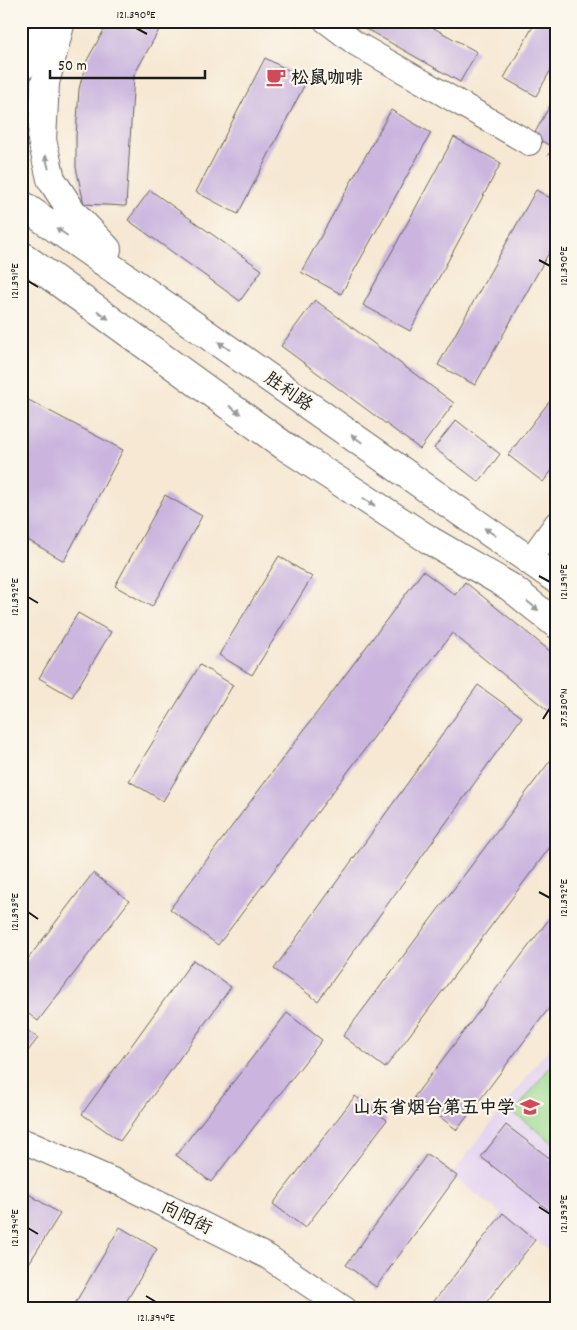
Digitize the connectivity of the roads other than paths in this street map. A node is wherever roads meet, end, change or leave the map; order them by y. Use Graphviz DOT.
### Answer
graph roads {
  1 [pos="47,21"];
  2 [pos="61,21"];
  3 [pos="326,21"];
  4 [pos="21,67"];
  5 [pos="529,143"];
  6 [pos="21,204"];
  7 [pos="21,255"];
  8 [pos="21,270"];
  9 [pos="68,290"];
  10 [pos="152,295"];
  11 [pos="556,524"];
  12 [pos="530,560"];
  13 [pos="556,579"];
  14 [pos="510,587"];
  15 [pos="556,624"];
  16 [pos="21,1140"];
  17 [pos="345,1309"];
  1 -- 4 [label="main road"];
  10 -- 2 [label="main road, one-way"];
  3 -- 5 [label="street"];
  10 -- 6 [label="main road, 胜利路, one-way"];
  7 -- 9 [label="main road"];
  8 -- 9 [label="main road"];
  9 -- 14 [label="main road, one-way"];
  12 -- 10 [label="main road, 胜利路, one-way"];
  11 -- 12 [label="street"];
  12 -- 13 [label="main road, 胜利路"];
  12 -- 14 [label="main road"];
  14 -- 15 [label="main road, one-way"];
  16 -- 17 [label="street, 向阳街"];
}
